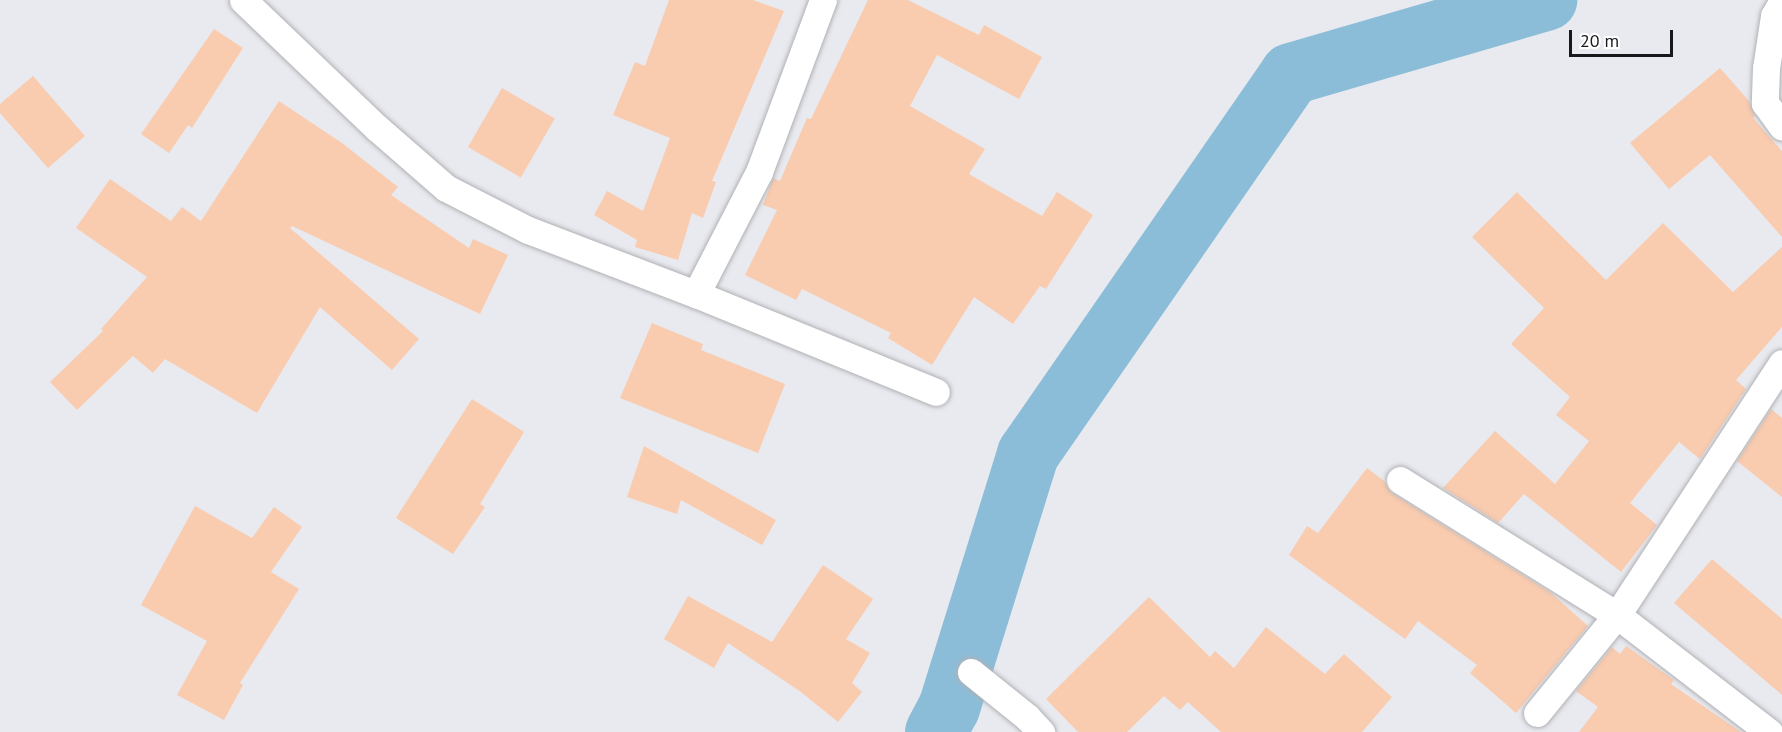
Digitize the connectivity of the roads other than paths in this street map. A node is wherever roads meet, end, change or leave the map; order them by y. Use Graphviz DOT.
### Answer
graph roads {
  1 [pos="243,0"];
  2 [pos="823,0"];
  3 [pos="1782,3"];
  4 [pos="1782,126"];
  5 [pos="696,294"];
  6 [pos="1782,363"];
  7 [pos="936,392"];
  8 [pos="1400,480"];
  9 [pos="1617,615"];
  10 [pos="971,672"];
  11 [pos="1537,712"];
  12 [pos="1041,732"];
  13 [pos="1769,732"];
  1 -- 5 [label="street"];
  2 -- 5 [label="street"];
  3 -- 4 [label="street"];
  5 -- 7 [label="street"];
  6 -- 9 [label="street"];
  8 -- 9 [label="street"];
  9 -- 11 [label="street"];
  9 -- 13 [label="street"];
  10 -- 12 [label="street"];
}
